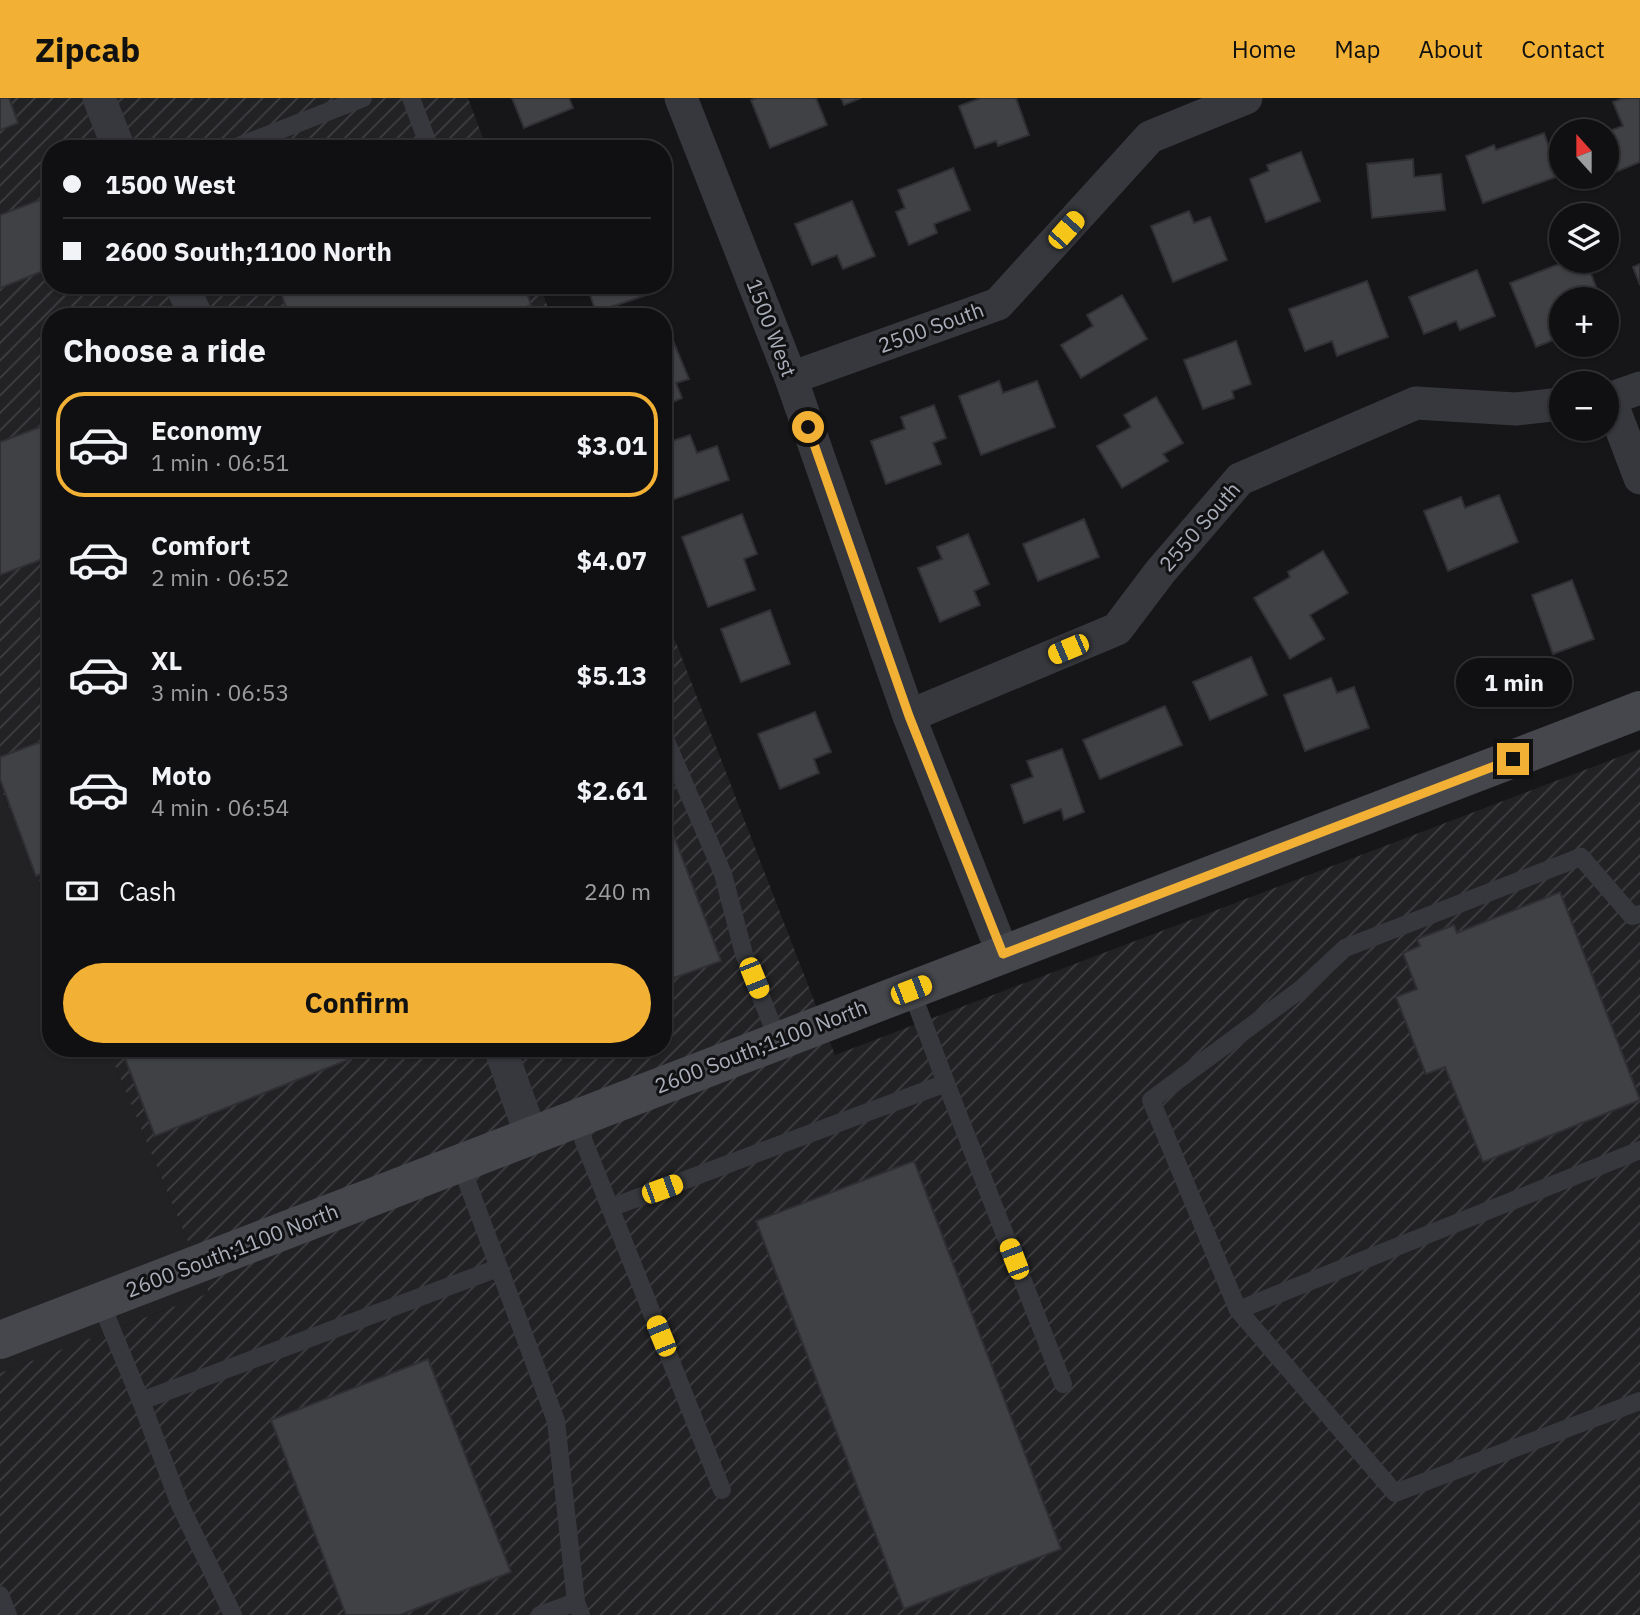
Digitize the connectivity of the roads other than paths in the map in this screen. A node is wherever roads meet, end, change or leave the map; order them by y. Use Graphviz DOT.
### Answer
graph roads {
  1 [pos="99,98"];
  2 [pos="363,98"];
  3 [pos="411,98"];
  4 [pos="681,98"];
  5 [pos="1246,98"];
  6 [pos="115,140"];
  7 [pos="253,140"];
  8 [pos="427,140"];
  9 [pos="791,379"];
  10 [pos="1619,396"];
  11 [pos="1549,405"];
  12 [pos="1640,478"];
  13 [pos="1640,710"];
  14 [pos="909,716"];
  15 [pos="672,755"];
  16 [pos="1640,914"];
  17 [pos="1003,954"];
  18 [pos="911,990"];
  19 [pos="778,1040"];
  20 [pos="503,1057"];
  21 [pos="946,1083"];
  22 [pos="575,1119"];
  23 [pos="531,1135"];
  24 [pos="1640,1150"];
  25 [pos="460,1163"];
  26 [pos="610,1208"];
  27 [pos="498,1268"];
  28 [pos="100,1301"];
  29 [pos="1238,1310"];
  30 [pos="0,1340"];
  31 [pos="1063,1384"];
  32 [pos="141,1401"];
  33 [pos="1640,1401"];
  34 [pos="722,1490"];
  35 [pos="0,1595"];
  36 [pos="578,1608"];
  37 [pos="8,1615"];
  38 [pos="233,1615"];
  39 [pos="540,1615"];
  1 -- 6 [label="street"];
  2 -- 7 [label="lane"];
  3 -- 8 [label="lane"];
  4 -- 9 [label="street, 1500 West"];
  5 -- 9 [label="street, 2500 South"];
  9 -- 14 [label="street, 1500 West"];
  10 -- 12 [label="street"];
  11 -- 14 [label="street, 2550 South"];
  13 -- 17 [label="main road, 2600 South;1100 North"];
  14 -- 17 [label="street, 1500 West"];
  15 -- 19 [label="lane"];
  16 -- 29 [label="lane"];
  17 -- 18 [label="main road, 2600 South;1100 North"];
  18 -- 19 [label="main road, 2600 South;1100 North"];
  18 -- 21 [label="lane"];
  19 -- 22 [label="main road, 2600 South;1100 North"];
  20 -- 23 [label="street"];
  21 -- 26 [label="lane"];
  21 -- 31 [label="lane"];
  22 -- 23 [label="main road, 2600 South;1100 North"];
  22 -- 26 [label="lane"];
  23 -- 25 [label="main road, 2600 South;1100 North"];
  24 -- 29 [label="lane"];
  25 -- 27 [label="lane"];
  25 -- 28 [label="main road, 2600 South;1100 North"];
  26 -- 34 [label="lane"];
  27 -- 32 [label="lane"];
  27 -- 36 [label="lane"];
  28 -- 30 [label="main road, 2600 South;1100 North"];
  28 -- 32 [label="lane"];
  29 -- 33 [label="lane"];
  32 -- 38 [label="lane"];
  35 -- 37 [label="lane"];
  36 -- 39 [label="lane"];
}
